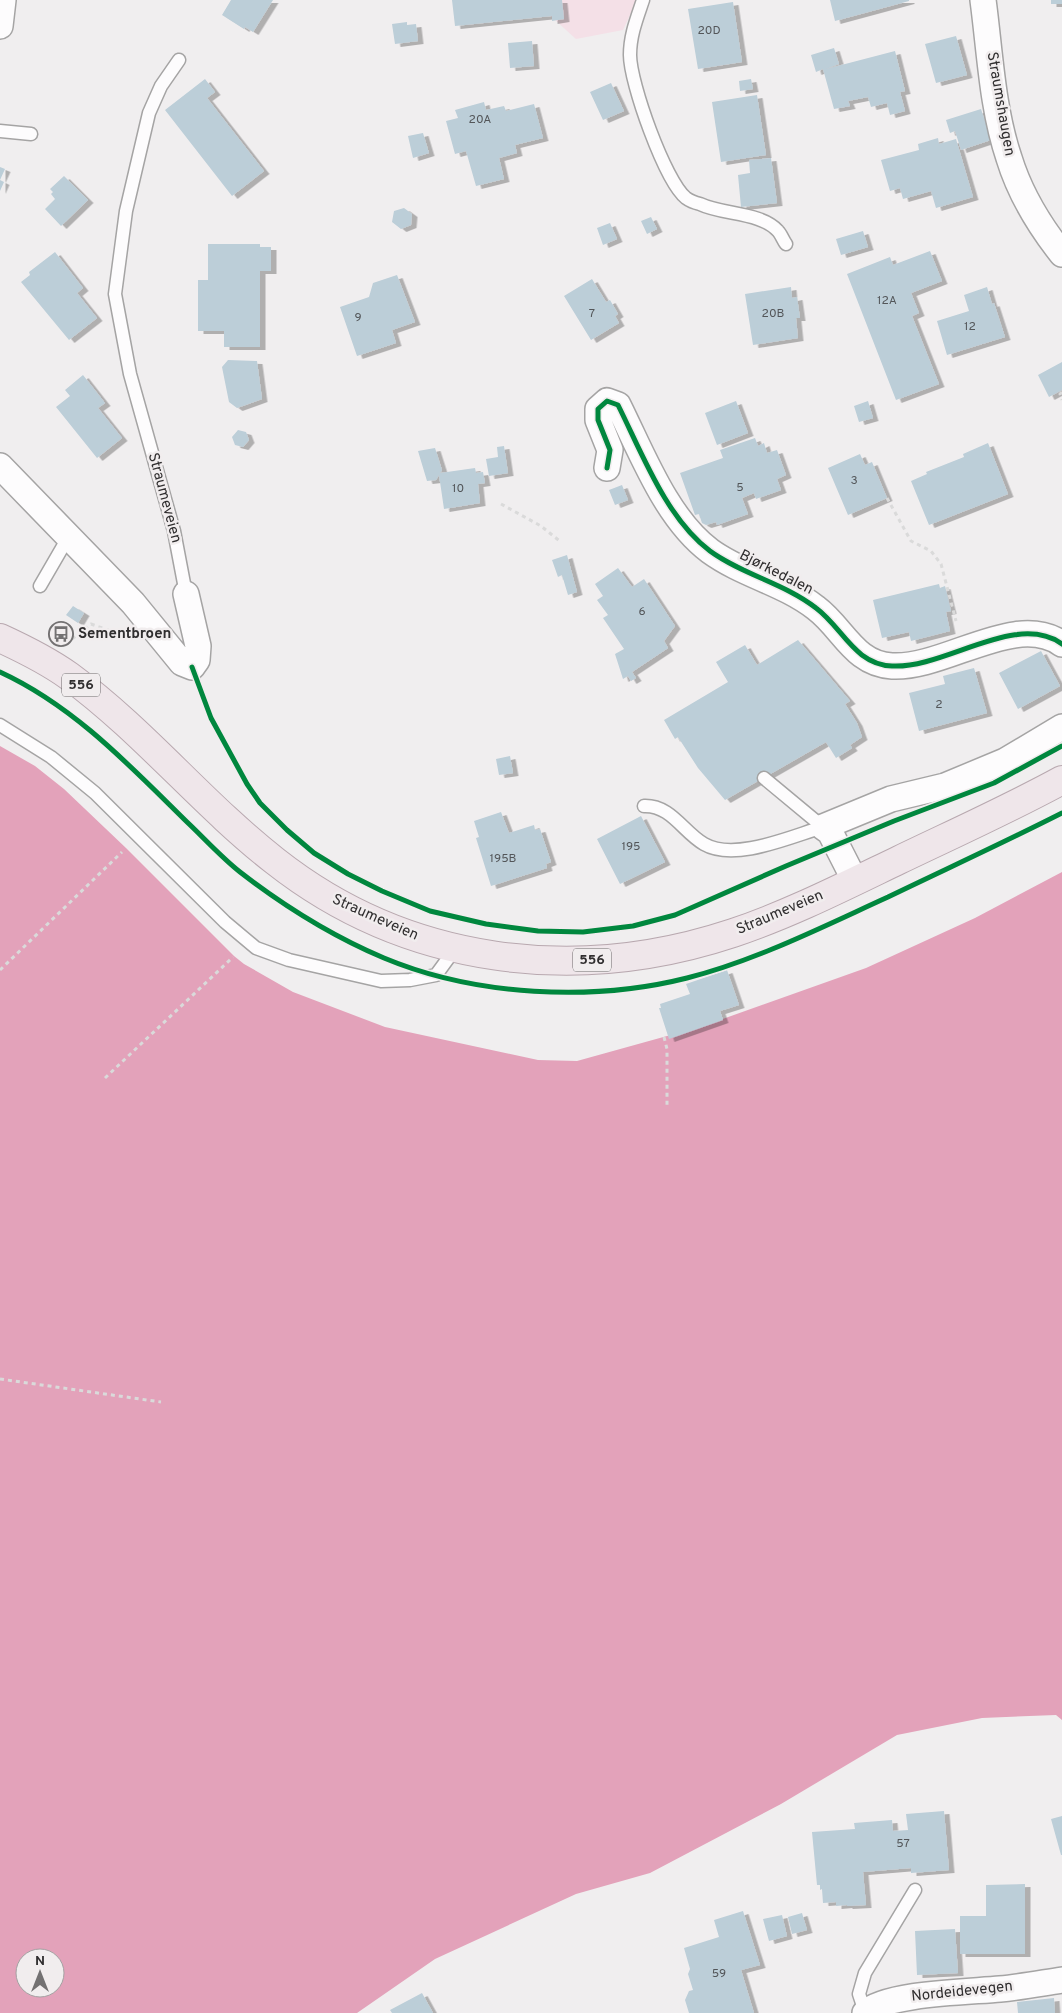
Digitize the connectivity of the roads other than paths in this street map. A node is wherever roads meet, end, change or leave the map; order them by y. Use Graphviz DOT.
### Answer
graph roads {
  1 [pos="3,0"];
  2 [pos="643,0"];
  3 [pos="984,0"];
  4 [pos="0,26"];
  5 [pos="179,60"];
  6 [pos="0,131"];
  7 [pos="31,134"];
  8 [pos="786,244"];
  9 [pos="1062,254"];
  10 [pos="0,466"];
  11 [pos="607,468"];
  12 [pos="69,536"];
  13 [pos="40,586"];
  14 [pos="186,594"];
  15 [pos="0,638"];
  16 [pos="1062,644"];
  17 [pos="0,725"];
  18 [pos="1062,726"];
  19 [pos="764,778"];
  20 [pos="1062,780"];
  21 [pos="644,806"];
  22 [pos="824,826"];
  23 [pos="855,881"];
  24 [pos="455,949"];
  25 [pos="915,1890"];
  26 [pos="1062,1980"];
  27 [pos="865,2012"];
  1 -- 4 [label="street"];
  2 -- 8 [label="lane"];
  3 -- 9 [label="street, Straumshaugen"];
  5 -- 14 [label="lane, Straumeveien"];
  6 -- 7 [label="lane"];
  10 -- 12 [label="street, Straumeveien"];
  11 -- 16 [label="street, Bjørkedalen"];
  12 -- 13 [label="lane"];
  12 -- 14 [label="street, Straumeveien"];
  15 -- 24 [label="main road, Straumeveien / 556"];
  17 -- 24 [label="lane"];
  18 -- 22 [label="street"];
  19 -- 22 [label="lane"];
  20 -- 23 [label="main road, Straumeveien / 556"];
  21 -- 22 [label="lane"];
  22 -- 23 [label="street"];
  23 -- 24 [label="main road, Straumeveien / 556"];
  25 -- 27 [label="lane"];
  26 -- 27 [label="street, Nordeidevegen"];
}
